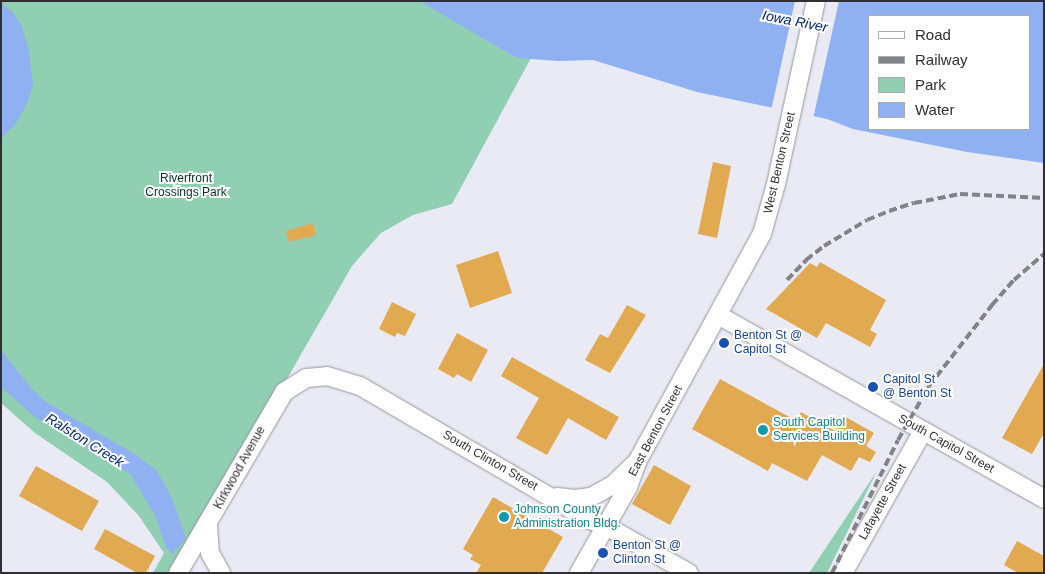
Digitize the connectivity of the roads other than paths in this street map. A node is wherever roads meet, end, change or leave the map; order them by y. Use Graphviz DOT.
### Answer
graph roads {
  1 [pos="816,1"];
  2 [pos="718,315"];
  3 [pos="313,377"];
  4 [pos="923,431"];
  5 [pos="637,462"];
  6 [pos="549,495"];
  7 [pos="1044,499"];
  8 [pos="208,525"];
  9 [pos="606,526"];
  10 [pos="178,573"];
  11 [pos="222,573"];
  12 [pos="579,573"];
  13 [pos="689,573"];
  14 [pos="844,573"];
  1 -- 2 [label="street, West Benton Street"];
  2 -- 4 [label="street, South Capitol Street"];
  2 -- 5 [label="street, East Benton Street"];
  3 -- 6 [label="street, South Clinton Street"];
  3 -- 8 [label="street, Kirkwood Avenue"];
  4 -- 7 [label="street, South Capitol Street"];
  4 -- 14 [label="street, Lafayette Street"];
  5 -- 6 [label="street"];
  5 -- 9 [label="street, East Benton Street"];
  6 -- 9 [label="street, South Clinton Street"];
  8 -- 10 [label="street, Kirkwood Avenue"];
  8 -- 11 [label="street"];
  9 -- 12 [label="street, East Benton Street"];
  9 -- 13 [label="street, South Clinton Street"];
}
